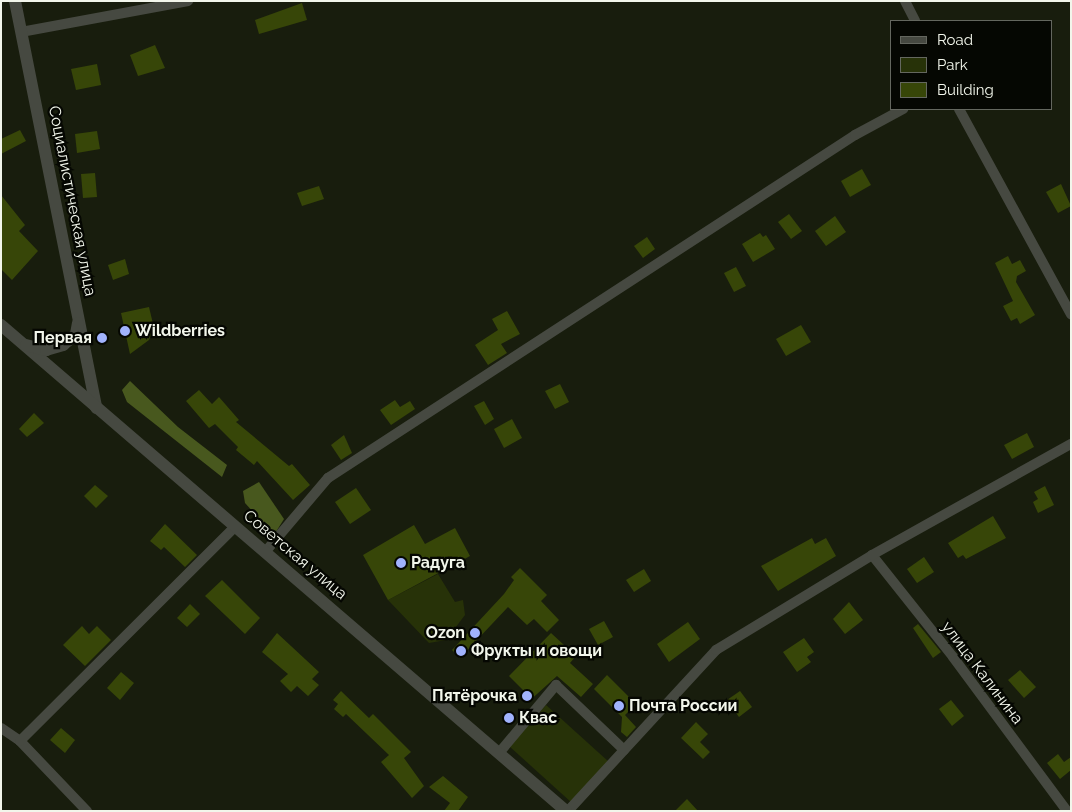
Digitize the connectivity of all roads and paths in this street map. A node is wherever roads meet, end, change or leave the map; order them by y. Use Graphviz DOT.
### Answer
graph roads {
  1 [pos="15,1"];
  2 [pos="188,1"];
  3 [pos="906,1"];
  4 [pos="915,20"];
  5 [pos="21,32"];
  6 [pos="901,110"];
  7 [pos="960,110"];
  8 [pos="1071,314"];
  9 [pos="79,321"];
  10 [pos="1,325"];
  11 [pos="24,344"];
  12 [pos="96,408"];
  13 [pos="1071,444"];
  14 [pos="235,527"];
  15 [pos="266,551"];
  16 [pos="872,555"];
  17 [pos="1,728"];
  18 [pos="20,741"];
  19 [pos="624,750"];
  20 [pos="499,753"];
  21 [pos="87,811"];
  22 [pos="567,811"];
  23 [pos="1067,811"];
  1 -- 5 [label="street, Социалистическая улица"];
  2 -- 5 [label="street"];
  3 -- 4 [label="street"];
  5 -- 9 [label="street, Социалистическая улица"];
  6 -- 15 [label="street"];
  7 -- 8 [label="street"];
  9 -- 11 [label="street"];
  9 -- 12 [label="street, Социалистическая улица"];
  10 -- 11 [label="street, Советская улица"];
  11 -- 12 [label="street, Советская улица"];
  12 -- 14 [label="street, Советская улица"];
  13 -- 16 [label="street"];
  14 -- 15 [label="street, Советская улица"];
  14 -- 18 [label="street"];
  15 -- 20 [label="street, Советская улица"];
  16 -- 19 [label="street"];
  16 -- 23 [label="street, улица Калинина"];
  17 -- 18 [label="street"];
  18 -- 21 [label="street"];
  19 -- 20 [label="street"];
  19 -- 22 [label="street"];
  20 -- 22 [label="street, Советская улица"];
}
